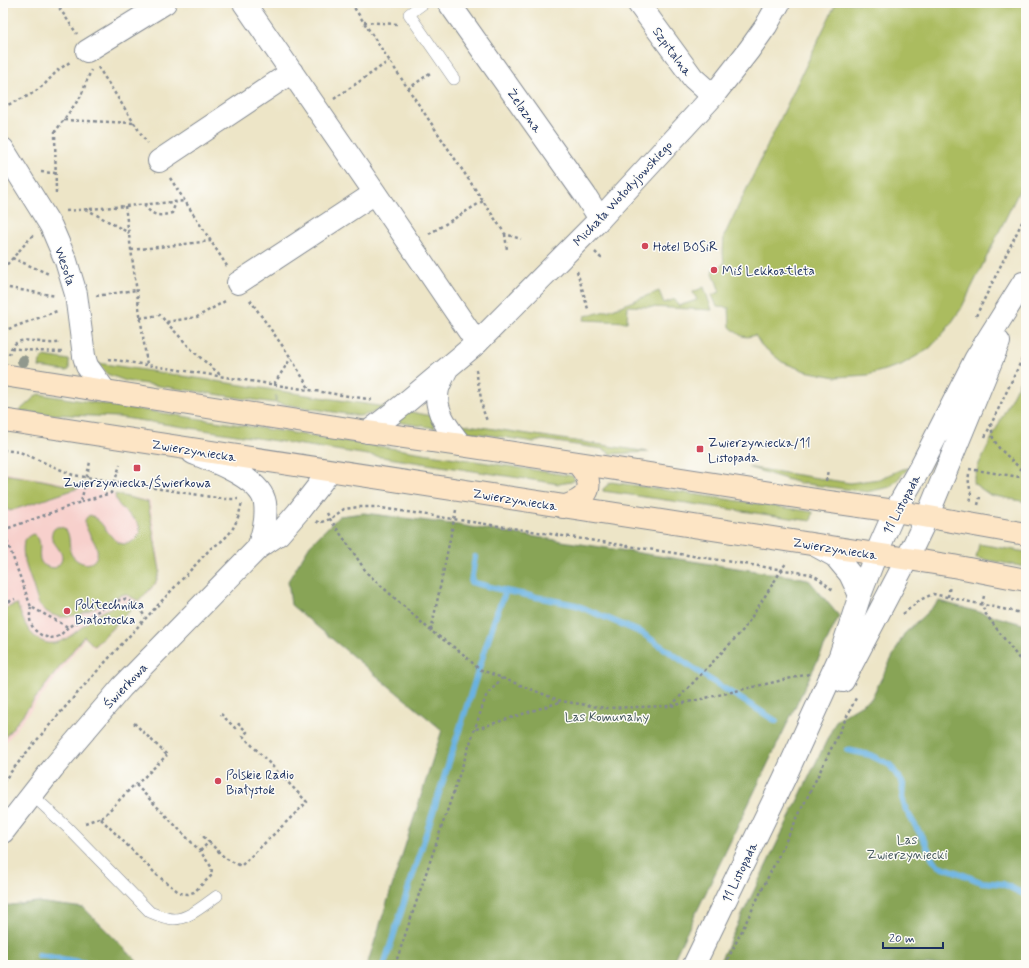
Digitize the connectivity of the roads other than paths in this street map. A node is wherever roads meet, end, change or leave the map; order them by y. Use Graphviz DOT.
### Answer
graph roads {
  1 [pos="165,3"];
  2 [pos="244,3"];
  3 [pos="424,3"];
  4 [pos="449,3"];
  5 [pos="638,3"];
  6 [pos="779,3"];
  7 [pos="91,56"];
  8 [pos="292,72"];
  9 [pos="454,79"];
  10 [pos="713,96"];
  11 [pos="159,161"];
  12 [pos="7,163"];
  13 [pos="375,192"];
  14 [pos="600,219"];
  15 [pos="1025,281"];
  16 [pos="240,287"];
  17 [pos="476,353"];
  18 [pos="448,368"];
  19 [pos="3,375"];
  20 [pos="105,391"];
  21 [pos="3,420"];
  22 [pos="368,432"];
  23 [pos="461,445"];
  24 [pos="182,448"];
  25 [pos="577,463"];
  26 [pos="330,471"];
  27 [pos="563,507"];
  28 [pos="895,511"];
  29 [pos="927,517"];
  30 [pos="1026,534"];
  31 [pos="815,545"];
  32 [pos="258,548"];
  33 [pos="876,554"];
  34 [pos="907,559"];
  35 [pos="1026,580"];
  36 [pos="858,600"];
  37 [pos="784,779"];
  38 [pos="32,795"];
  39 [pos="3,832"];
  40 [pos="217,896"];
  41 [pos="694,965"];
  1 -- 7 [label="street"];
  2 -- 8 [label="street"];
  3 -- 9 [label="lane"];
  4 -- 14 [label="street, Żelazna"];
  5 -- 10 [label="street, Szpitalna"];
  6 -- 10 [label="street, Michała Wołodyjowskiego"];
  8 -- 11 [label="street"];
  8 -- 13 [label="street"];
  10 -- 14 [label="street, Michała Wołodyjowskiego"];
  12 -- 20 [label="street, Wesoła"];
  13 -- 16 [label="street"];
  13 -- 17 [label="street"];
  14 -- 17 [label="street, Michała Wołodyjowskiego"];
  15 -- 28 [label="street, 11 Listopada"];
  15 -- 29 [label="street, 11 Listopada"];
  17 -- 18 [label="street, Michała Wołodyjowskiego"];
  18 -- 22 [label="street, Michała Wołodyjowskiego"];
  18 -- 23 [label="street, Michała Wołodyjowskiego"];
  19 -- 20 [label="main road"];
  20 -- 22 [label="main road"];
  21 -- 24 [label="main road, Zwierzyniecka"];
  22 -- 23 [label="main road"];
  23 -- 25 [label="main road"];
  24 -- 26 [label="main road, Zwierzyniecka"];
  24 -- 32 [label="street, Świerkowa"];
  25 -- 27 [label="main road"];
  25 -- 28 [label="main road"];
  26 -- 27 [label="main road, Zwierzyniecka"];
  26 -- 32 [label="street, Świerkowa"];
  27 -- 31 [label="main road, Zwierzyniecka"];
  28 -- 29 [label="main road"];
  28 -- 33 [label="street, 11 Listopada"];
  29 -- 30 [label="main road"];
  29 -- 34 [label="street, 11 Listopada"];
  31 -- 33 [label="main road, Zwierzyniecka"];
  31 -- 36 [label="street"];
  32 -- 38 [label="street, Świerkowa"];
  33 -- 34 [label="main road, Zwierzyniecka"];
  33 -- 36 [label="street, 11 Listopada"];
  34 -- 35 [label="main road, Zwierzyniecka"];
  34 -- 37 [label="street, 11 Listopada"];
  36 -- 37 [label="street, 11 Listopada"];
  37 -- 41 [label="street, 11 Listopada"];
  38 -- 39 [label="street, Świerkowa"];
  38 -- 40 [label="lane"];
}
